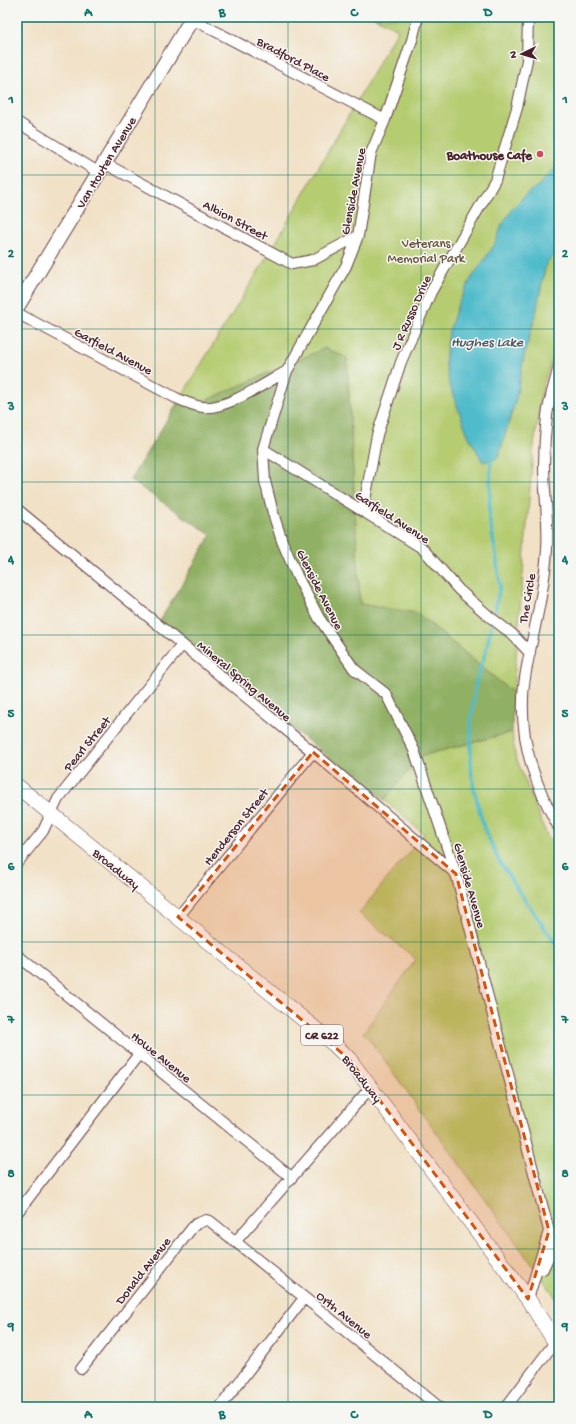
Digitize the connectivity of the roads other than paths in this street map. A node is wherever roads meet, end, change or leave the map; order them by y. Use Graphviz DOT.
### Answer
graph roads {
  1 [pos="418,17"];
  2 [pos="528,17"];
  3 [pos="192,18"];
  4 [pos="385,120"];
  5 [pos="17,122"];
  6 [pos="101,168"];
  7 [pos="358,236"];
  8 [pos="17,307"];
  9 [pos="17,313"];
  10 [pos="559,366"];
  11 [pos="287,371"];
  12 [pos="263,449"];
  13 [pos="17,509"];
  14 [pos="363,511"];
  15 [pos="182,644"];
  16 [pos="530,653"];
  17 [pos="313,752"];
  18 [pos="17,786"];
  19 [pos="51,814"];
  20 [pos="559,828"];
  21 [pos="17,863"];
  22 [pos="456,874"];
  23 [pos="178,917"];
  24 [pos="17,955"];
  25 [pos="139,1054"];
  26 [pos="371,1087"];
  27 [pos="291,1177"];
  28 [pos="17,1213"];
  29 [pos="559,1234"];
  30 [pos="235,1242"];
  31 [pos="304,1298"];
  32 [pos="528,1299"];
  33 [pos="557,1345"];
  34 [pos="80,1369"];
  35 [pos="220,1407"];
  36 [pos="439,1407"];
  37 [pos="506,1407"];
  1 -- 4 [label="street, Glenside Avenue"];
  2 -- 14 [label="street, J R Russo Drive"];
  3 -- 4 [label="street, Bradford Place"];
  3 -- 6 [label="main road, Van Houten Avenue"];
  4 -- 7 [label="street, Glenside Avenue"];
  5 -- 6 [label="street, Albion Street"];
  6 -- 7 [label="street, Albion Street"];
  6 -- 8 [label="main road, Van Houten Avenue"];
  7 -- 11 [label="street, Glenside Avenue"];
  9 -- 11 [label="street, Garfield Avenue"];
  10 -- 16 [label="street, The Circle"];
  11 -- 12 [label="street, Glenside Avenue"];
  12 -- 14 [label="street, Garfield Avenue"];
  12 -- 22 [label="street, Glenside Avenue"];
  13 -- 15 [label="street, Mineral Spring Avenue"];
  14 -- 16 [label="street, Garfield Avenue"];
  15 -- 17 [label="street, Mineral Spring Avenue"];
  15 -- 19 [label="street, Pearl Street"];
  16 -- 20 [label="street, The Circle"];
  17 -- 22 [label="street, Mineral Spring Avenue"];
  17 -- 23 [label="street, Henderson Street"];
  18 -- 19 [label="main road, Broadway / CR 622"];
  19 -- 21 [label="street, Pearl Street"];
  19 -- 23 [label="main road, Broadway / CR 622"];
  22 -- 32 [label="street, Glenside Avenue"];
  23 -- 26 [label="main road, Broadway / CR 622"];
  24 -- 25 [label="street, Howe Avenue"];
  25 -- 27 [label="street, Howe Avenue"];
  25 -- 28 [label="street"];
  26 -- 27 [label="street"];
  26 -- 32 [label="main road, Broadway / CR 622"];
  27 -- 30 [label="street"];
  29 -- 32 [label="street"];
  30 -- 31 [label="street, Orth Avenue"];
  30 -- 34 [label="street, Donald Avenue"];
  31 -- 35 [label="street"];
  31 -- 36 [label="street, Orth Avenue"];
  32 -- 33 [label="main road, Broadway / CR 622"];
  33 -- 37 [label="street"];
}
